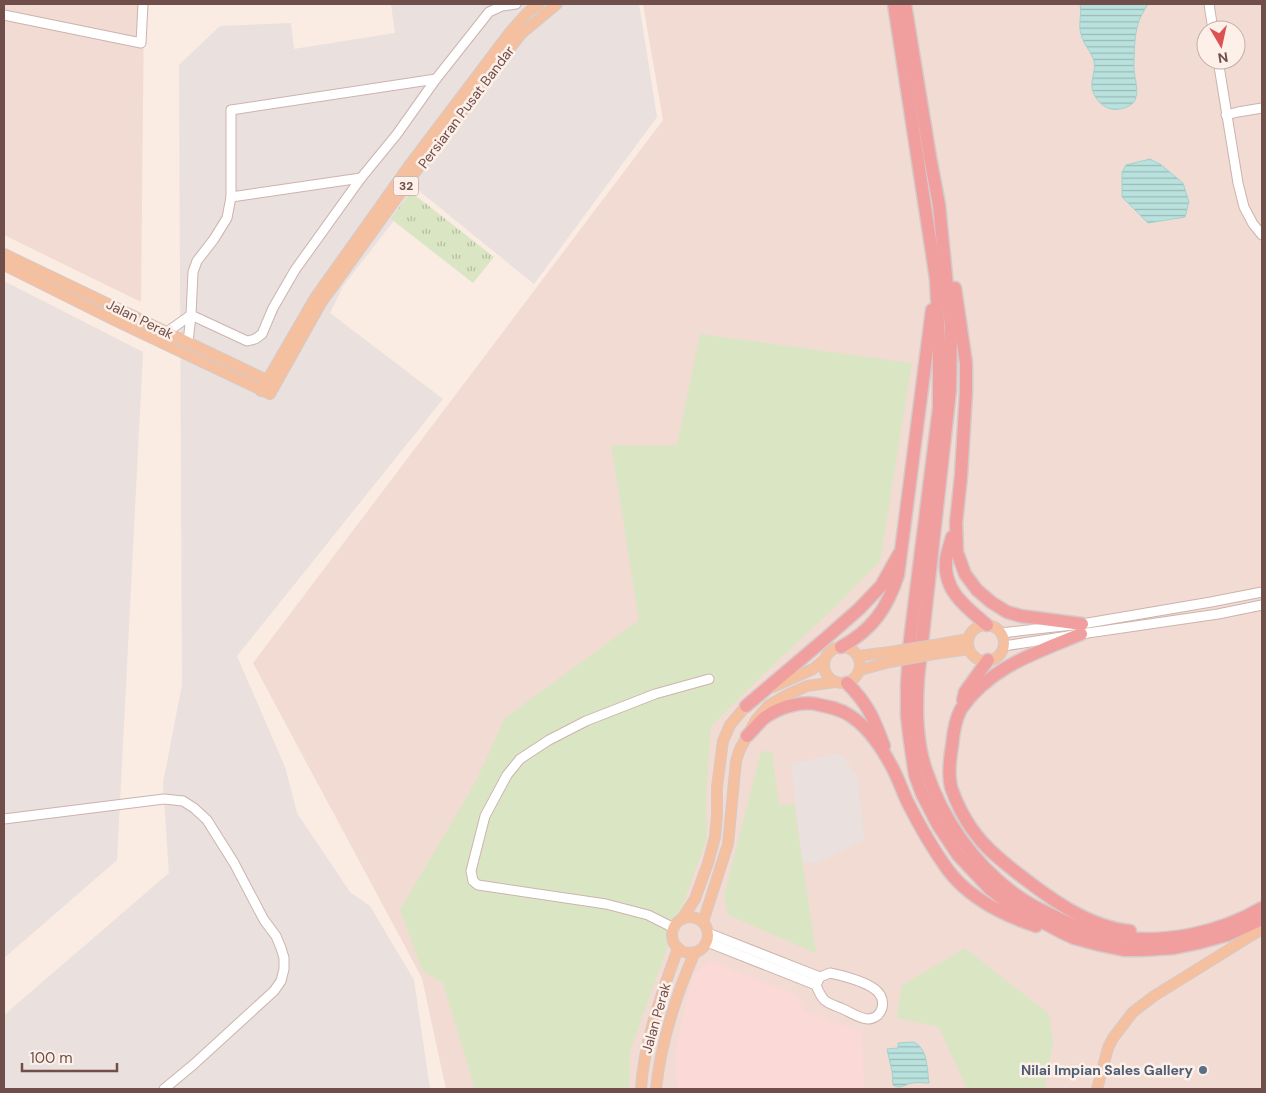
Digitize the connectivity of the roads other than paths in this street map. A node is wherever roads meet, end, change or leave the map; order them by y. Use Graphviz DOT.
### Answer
graph roads {
  1 [pos="143,4"];
  2 [pos="516,4"];
  3 [pos="538,4"];
  4 [pos="557,4"];
  5 [pos="1209,4"];
  6 [pos="899,5"];
  7 [pos="4,15"];
  8 [pos="1211,20"];
  9 [pos="1219,70"];
  10 [pos="436,79"];
  11 [pos="1262,108"];
  12 [pos="1226,115"];
  13 [pos="362,178"];
  14 [pos="231,197"];
  15 [pos="939,205"];
  16 [pos="1262,235"];
  17 [pos="4,254"];
  18 [pos="4,265"];
  19 [pos="936,279"];
  20 [pos="191,315"];
  21 [pos="164,331"];
  22 [pos="188,342"];
  23 [pos="168,346"];
  24 [pos="271,382"];
  25 [pos="265,393"];
  26 [pos="956,523"];
  27 [pos="902,547"];
  28 [pos="1262,592"];
  29 [pos="1262,605"];
  30 [pos="987,625"];
  31 [pos="1081,629"];
  32 [pos="1001,633"];
  33 [pos="969,644"];
  34 [pos="1004,646"];
  35 [pos="841,647"];
  36 [pos="858,656"];
  37 [pos="890,657"];
  38 [pos="825,659"];
  39 [pos="988,660"];
  40 [pos="860,670"];
  41 [pos="710,679"];
  42 [pos="841,683"];
  43 [pos="746,706"];
  44 [pos="960,711"];
  45 [pos="748,736"];
  46 [pos="893,767"];
  47 [pos="4,819"];
  48 [pos="1262,908"];
  49 [pos="682,919"];
  50 [pos="1262,919"];
  51 [pos="703,922"];
  52 [pos="674,928"];
  53 [pos="1262,929"];
  54 [pos="1060,932"];
  55 [pos="708,937"];
  56 [pos="1156,939"];
  57 [pos="678,948"];
  58 [pos="695,952"];
  59 [pos="818,981"];
  60 [pos="164,1089"];
  61 [pos="641,1089"];
  62 [pos="656,1089"];
  63 [pos="1097,1089"];
  1 -- 7 [label="street"];
  2 -- 10 [label="street"];
  3 -- 24 [label="main road, Persiaran Pusat Bandar / 32"];
  4 -- 24 [label="main road, Persiaran Pusat Bandar / 32"];
  5 -- 8 [label="street"];
  6 -- 15 [label="highway"];
  6 -- 19 [label="highway"];
  9 -- 12 [label="street"];
  10 -- 13 [label="street"];
  10 -- 14 [label="street"];
  11 -- 12 [label="street"];
  12 -- 16 [label="street"];
  13 -- 14 [label="street"];
  13 -- 20 [label="street"];
  14 -- 20 [label="street"];
  15 -- 26 [label="highway"];
  15 -- 56 [label="highway"];
  17 -- 21 [label="main road, Jalan Perak"];
  18 -- 23 [label="main road, Jalan Perak"];
  19 -- 27 [label="highway"];
  19 -- 54 [label="highway"];
  20 -- 21 [label="street"];
  20 -- 22 [label="street"];
  21 -- 22 [label="main road, Jalan Perak"];
  21 -- 23 [label="main road"];
  22 -- 24 [label="main road, Jalan Perak"];
  23 -- 25 [label="main road, Jalan Perak"];
  24 -- 25 [label="main road, Persiaran Pusat Bandar / 32"];
  26 -- 30 [label="highway"];
  26 -- 31 [label="highway"];
  27 -- 35 [label="highway"];
  27 -- 43 [label="highway"];
  28 -- 31 [label="street"];
  29 -- 31 [label="street"];
  30 -- 32 [label="main road"];
  30 -- 33 [label="main road"];
  31 -- 32 [label="street"];
  31 -- 34 [label="street"];
  31 -- 44 [label="highway"];
  32 -- 34 [label="main road"];
  33 -- 37 [label="main road, bridge"];
  33 -- 39 [label="main road"];
  34 -- 39 [label="main road"];
  35 -- 36 [label="main road"];
  35 -- 38 [label="main road"];
  36 -- 37 [label="main road"];
  36 -- 40 [label="main road"];
  37 -- 40 [label="main road"];
  38 -- 42 [label="main road"];
  38 -- 43 [label="main road"];
  39 -- 44 [label="highway"];
  40 -- 42 [label="main road"];
  41 -- 52 [label="street"];
  42 -- 45 [label="main road"];
  42 -- 46 [label="highway"];
  43 -- 49 [label="main road"];
  44 -- 56 [label="highway"];
  45 -- 46 [label="highway"];
  45 -- 51 [label="main road"];
  46 -- 54 [label="highway"];
  47 -- 60 [label="street"];
  48 -- 56 [label="highway"];
  49 -- 51 [label="main road"];
  49 -- 52 [label="main road"];
  50 -- 54 [label="highway"];
  51 -- 55 [label="main road"];
  52 -- 57 [label="main road"];
  53 -- 63 [label="main road"];
  55 -- 58 [label="main road"];
  55 -- 59 [label="street"];
  57 -- 58 [label="main road"];
  57 -- 61 [label="main road, Jalan Perak"];
  58 -- 62 [label="main road, Jalan Perak"];
  59 -- 59 [label="street"];
}
